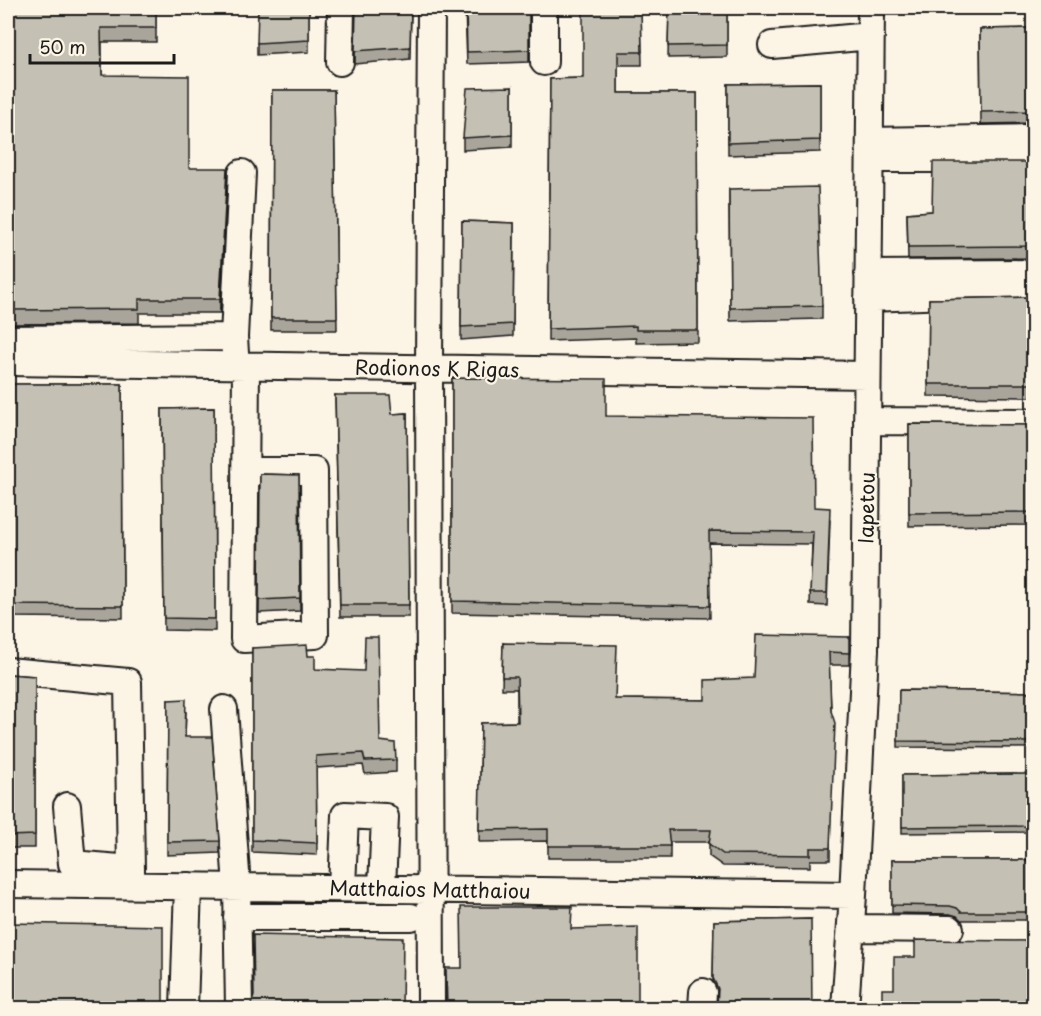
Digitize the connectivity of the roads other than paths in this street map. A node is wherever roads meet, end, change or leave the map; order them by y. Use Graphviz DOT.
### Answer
graph roads {
  1 [pos="341,8"];
  2 [pos="544,8"];
  3 [pos="871,8"];
  4 [pos="424,9"];
  5 [pos="871,36"];
  6 [pos="772,45"];
  7 [pos="340,62"];
  8 [pos="544,62"];
  9 [pos="1034,138"];
  10 [pos="870,150"];
  11 [pos="1034,159"];
  12 [pos="243,173"];
  13 [pos="1034,273"];
  14 [pos="868,286"];
  15 [pos="1034,292"];
  16 [pos="234,337"];
  17 [pos="8,339"];
  18 [pos="8,362"];
  19 [pos="241,365"];
  20 [pos="429,368"];
  21 [pos="867,375"];
  22 [pos="1034,406"];
  23 [pos="867,413"];
  24 [pos="1034,422"];
  25 [pos="245,471"];
  26 [pos="8,671"];
  27 [pos="224,709"];
  28 [pos="68,806"];
  29 [pos="131,877"];
  30 [pos="8,884"];
  31 [pos="188,886"];
  32 [pos="237,886"];
  33 [pos="342,888"];
  34 [pos="382,888"];
  35 [pos="430,889"];
  36 [pos="853,895"];
  37 [pos="237,917"];
  38 [pos="411,917"];
  39 [pos="851,928"];
  40 [pos="950,928"];
  41 [pos="184,1008"];
  42 [pos="239,1008"];
  43 [pos="432,1008"];
  44 [pos="845,1008"];
  1 -- 7 [label="street"];
  2 -- 8 [label="street"];
  3 -- 5 [label="street, Iapetou"];
  4 -- 20 [label="street"];
  5 -- 6 [label="street"];
  5 -- 10 [label="street, Iapetou"];
  9 -- 10 [label="street"];
  10 -- 11 [label="street"];
  10 -- 14 [label="street, Iapetou"];
  12 -- 16 [label="street"];
  13 -- 14 [label="street"];
  14 -- 15 [label="street"];
  14 -- 21 [label="street, Iapetou"];
  16 -- 17 [label="street"];
  16 -- 19 [label="street"];
  18 -- 19 [label="street, Rodionos K Rigas"];
  19 -- 20 [label="street, Rodionos K Rigas"];
  19 -- 25 [label="street"];
  20 -- 21 [label="street, Rodionos K Rigas"];
  20 -- 35 [label="street"];
  21 -- 23 [label="street, Iapetou"];
  22 -- 23 [label="street"];
  23 -- 24 [label="street"];
  23 -- 36 [label="street, Iapetou"];
  25 -- 25 [label="street"];
  26 -- 29 [label="street"];
  27 -- 32 [label="street"];
  28 -- 29 [label="street"];
  29 -- 30 [label="street, Matthaios Matthaiou"];
  29 -- 31 [label="street, Matthaios Matthaiou"];
  31 -- 32 [label="street, Matthaios Matthaiou"];
  31 -- 41 [label="street"];
  32 -- 33 [label="street, Matthaios Matthaiou"];
  32 -- 37 [label="street"];
  33 -- 34 [label="street, Matthaios Matthaiou"];
  33 -- 34 [label="street"];
  34 -- 35 [label="street, Matthaios Matthaiou"];
  35 -- 36 [label="street, Matthaios Matthaiou"];
  35 -- 43 [label="street"];
  36 -- 39 [label="street, Iapetou"];
  37 -- 38 [label="street"];
  37 -- 42 [label="street"];
  39 -- 40 [label="street"];
  39 -- 44 [label="street, Iapetou"];
}
